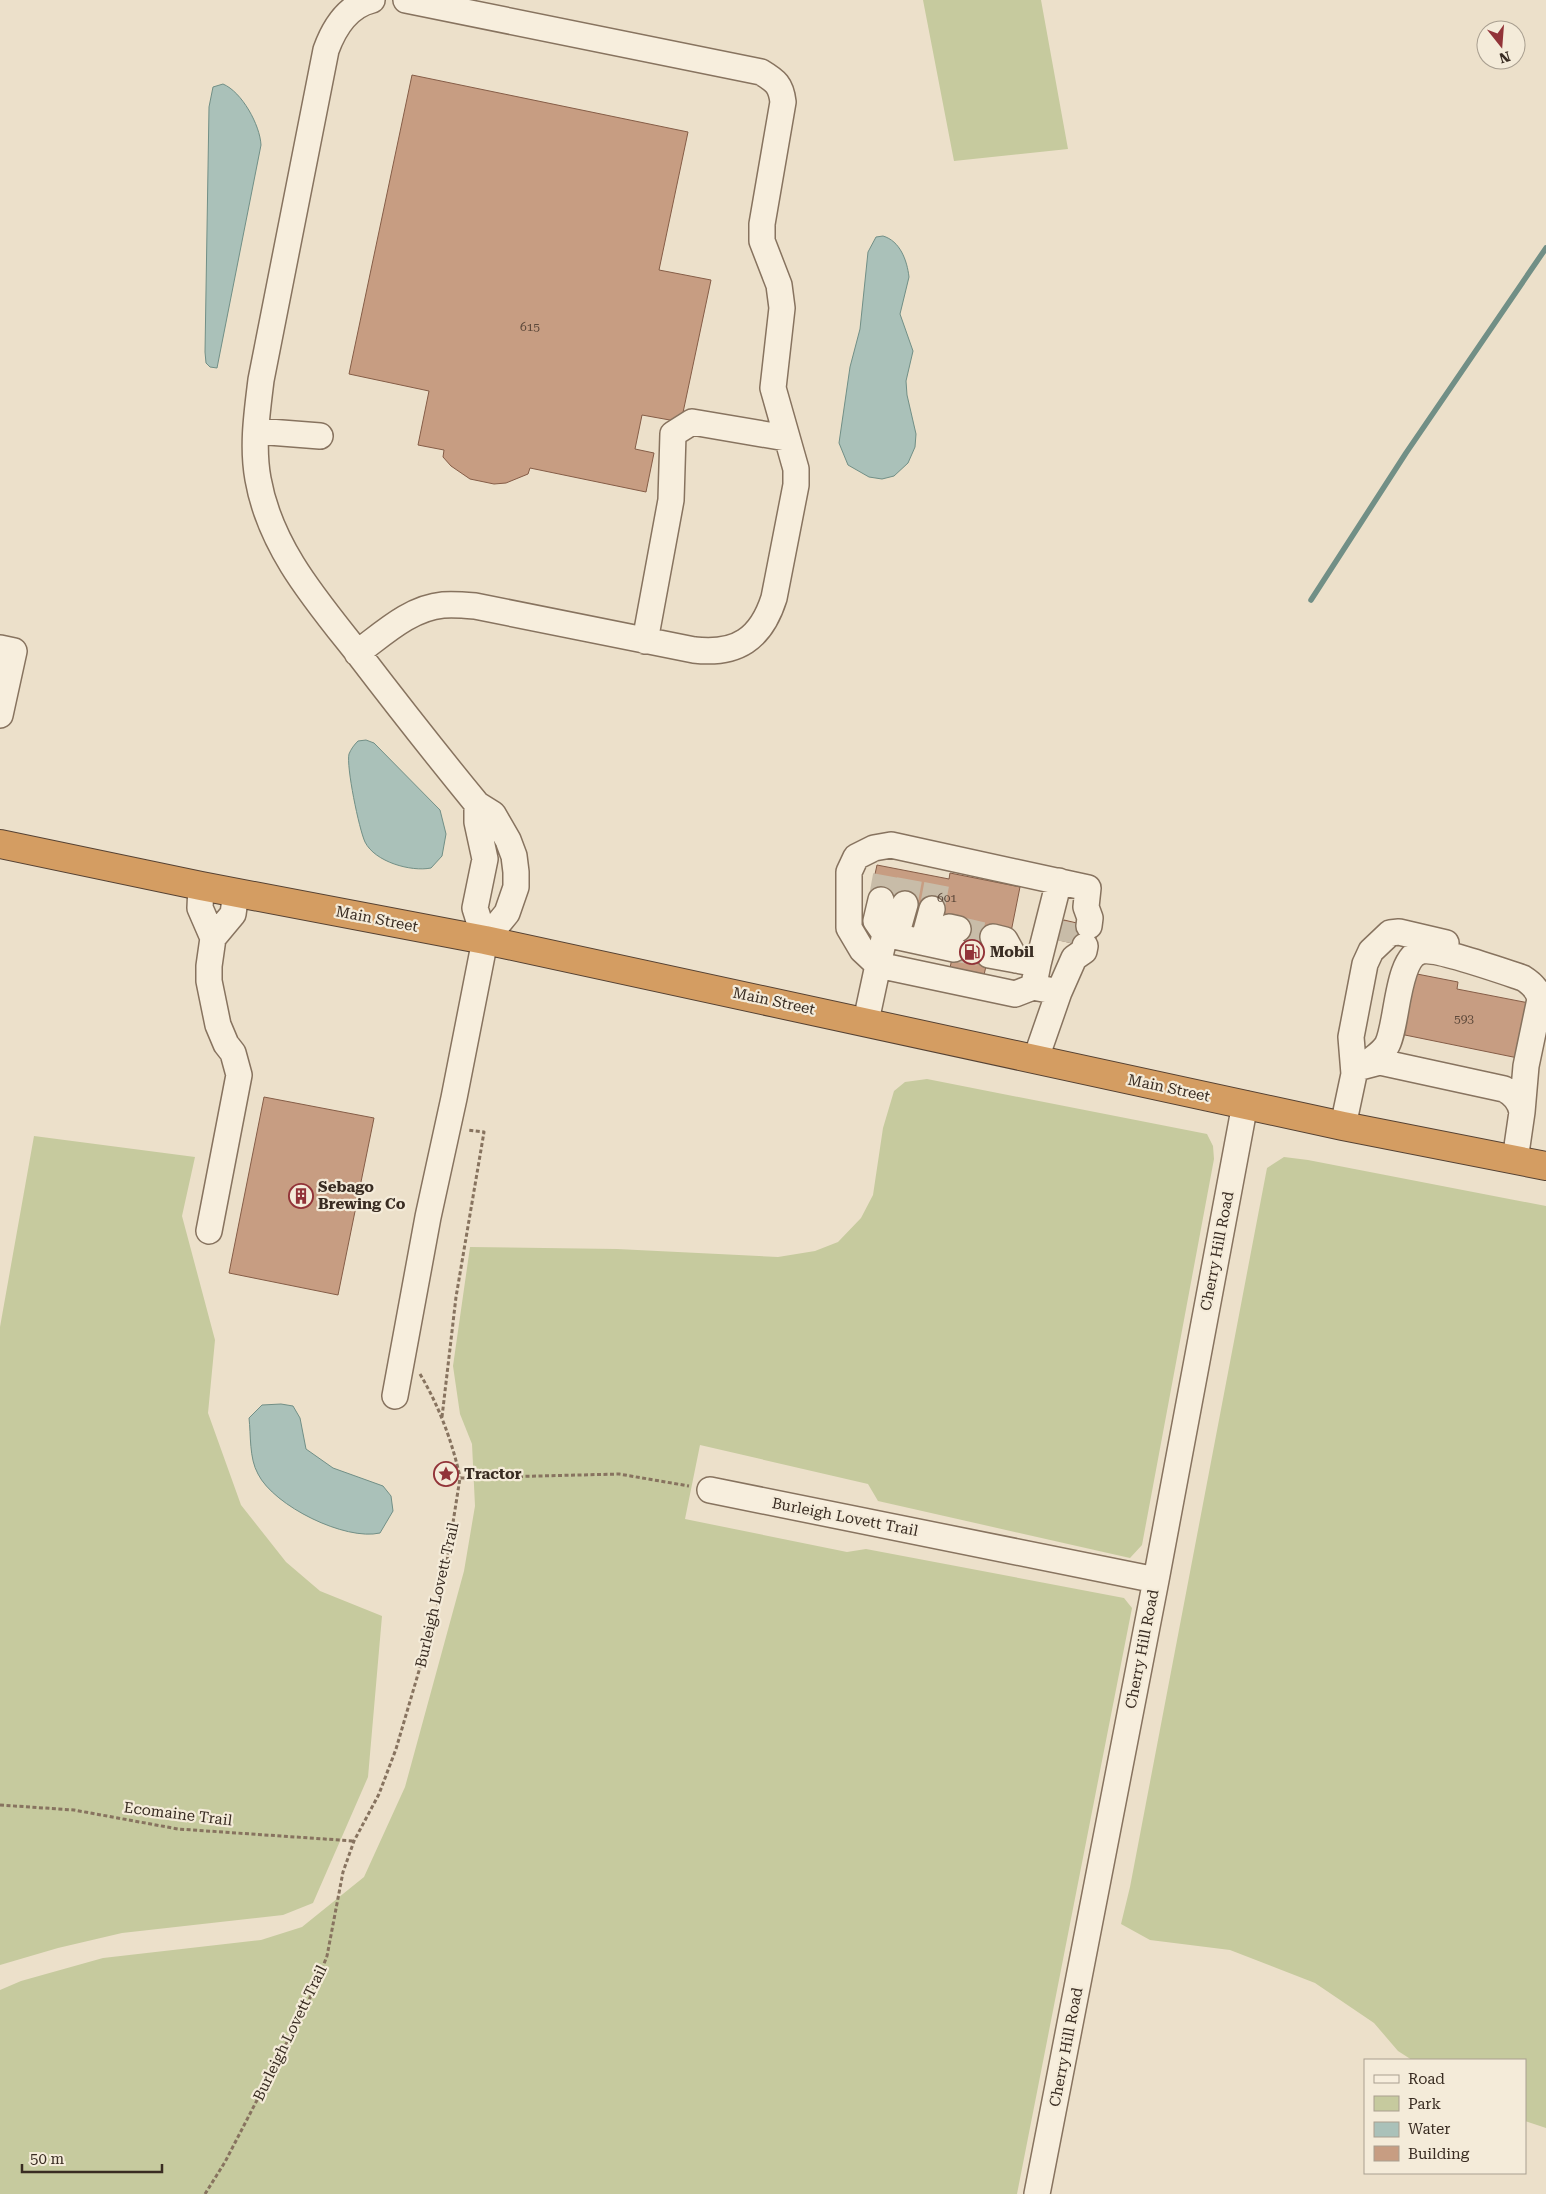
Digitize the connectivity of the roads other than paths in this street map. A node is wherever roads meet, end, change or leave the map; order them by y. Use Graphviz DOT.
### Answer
graph roads {
  1 [pos="372,0"];
  2 [pos="406,0"];
  3 [pos="256,431"];
  4 [pos="320,436"];
  5 [pos="786,438"];
  6 [pos="645,641"];
  7 [pos="0,648"];
  8 [pos="358,653"];
  9 [pos="0,715"];
  10 [pos="476,804"];
  11 [pos="0,844"];
  12 [pos="1059,881"];
  13 [pos="201,886"];
  14 [pos="236,892"];
  15 [pos="214,938"];
  16 [pos="909,938"];
  17 [pos="956,939"];
  18 [pos="485,940"];
  19 [pos="991,946"];
  20 [pos="878,965"];
  21 [pos="1029,970"];
  22 [pos="1546,978"];
  23 [pos="1059,992"];
  24 [pos="866,1021"];
  25 [pos="1546,1022"];
  26 [pos="1036,1058"];
  27 [pos="1360,1069"];
  28 [pos="1245,1104"];
  29 [pos="1522,1112"];
  30 [pos="1343,1126"];
  31 [pos="1515,1160"];
  32 [pos="1546,1166"];
  33 [pos="209,1231"];
  34 [pos="395,1396"];
  35 [pos="710,1490"];
  36 [pos="1156,1580"];
  37 [pos="1037,2194"];
  1 -- 3 [label="street"];
  2 -- 5 [label="street"];
  3 -- 4 [label="street"];
  3 -- 8 [label="street"];
  5 -- 6 [label="street"];
  5 -- 6 [label="street"];
  6 -- 8 [label="street"];
  7 -- 9 [label="street"];
  8 -- 10 [label="street"];
  10 -- 18 [label="street"];
  10 -- 18 [label="street"];
  11 -- 13 [label="highway, Main Street"];
  12 -- 20 [label="street"];
  12 -- 21 [label="street"];
  12 -- 23 [label="street"];
  13 -- 14 [label="highway, Main Street"];
  13 -- 15 [label="street"];
  14 -- 15 [label="street"];
  14 -- 18 [label="highway, Main Street"];
  15 -- 33 [label="street"];
  16 -- 16 [label="street"];
  16 -- 17 [label="street"];
  16 -- 20 [label="street"];
  18 -- 24 [label="highway, Main Street"];
  18 -- 34 [label="street"];
  19 -- 21 [label="street"];
  20 -- 21 [label="street"];
  20 -- 24 [label="street"];
  21 -- 23 [label="street"];
  22 -- 27 [label="street"];
  23 -- 26 [label="street"];
  24 -- 26 [label="highway, Main Street"];
  25 -- 29 [label="street"];
  26 -- 28 [label="highway, Main Street"];
  27 -- 29 [label="street"];
  27 -- 29 [label="street"];
  27 -- 30 [label="street"];
  28 -- 30 [label="highway, Main Street"];
  28 -- 36 [label="street, Cherry Hill Road"];
  29 -- 31 [label="street"];
  30 -- 31 [label="highway, Main Street"];
  31 -- 32 [label="highway, Main Street"];
  35 -- 36 [label="street, Burleigh Lovett Trail"];
  36 -- 37 [label="street, Cherry Hill Road"];
}
